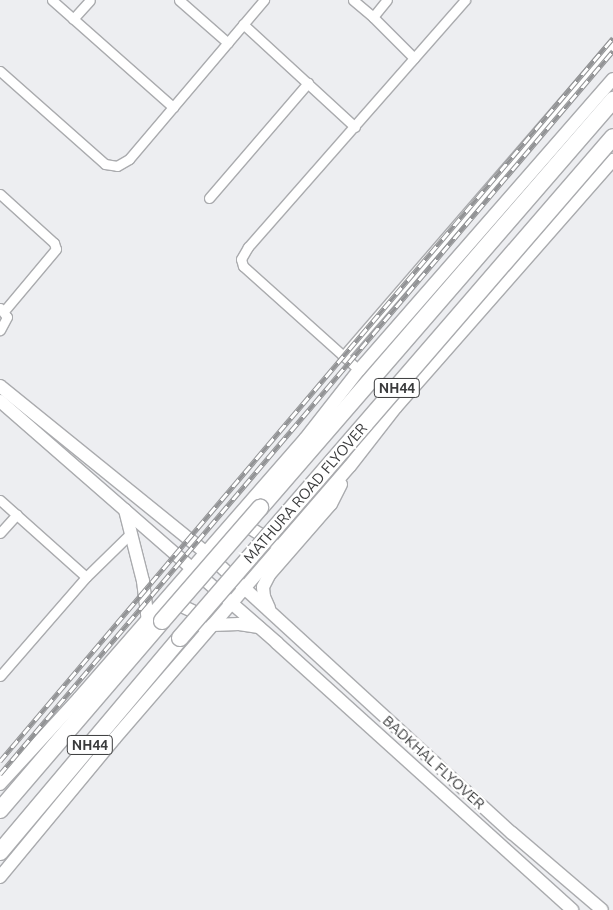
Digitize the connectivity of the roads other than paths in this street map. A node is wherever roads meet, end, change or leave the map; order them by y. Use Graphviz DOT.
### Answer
graph roads {
  1 [pos="52,0"];
  2 [pos="90,0"];
  3 [pos="179,0"];
  4 [pos="264,0"];
  5 [pos="353,0"];
  6 [pos="387,0"];
  7 [pos="465,0"];
  8 [pos="373,17"];
  9 [pos="73,19"];
  10 [pos="243,24"];
  11 [pos="228,43"];
  12 [pos="613,43"];
  13 [pos="414,58"];
  14 [pos="0,71"];
  15 [pos="613,79"];
  16 [pos="308,84"];
  17 [pos="613,100"];
  18 [pos="174,107"];
  19 [pos="355,127"];
  20 [pos="613,137"];
  21 [pos="613,160"];
  22 [pos="0,194"];
  23 [pos="209,198"];
  24 [pos="2,310"];
  25 [pos="0,330"];
  26 [pos="343,356"];
  27 [pos="360,370"];
  28 [pos="0,386"];
  29 [pos="0,401"];
  30 [pos="350,466"];
  31 [pos="0,500"];
  32 [pos="244,508"];
  33 [pos="125,510"];
  34 [pos="17,514"];
  35 [pos="0,532"];
  36 [pos="131,533"];
  37 [pos="287,539"];
  38 [pos="206,552"];
  39 [pos="190,569"];
  40 [pos="86,577"];
  41 [pos="245,588"];
  42 [pos="164,600"];
  43 [pos="231,604"];
  44 [pos="270,610"];
  45 [pos="148,619"];
  46 [pos="259,628"];
  47 [pos="208,630"];
  48 [pos="0,676"];
  49 [pos="0,784"];
  50 [pos="0,810"];
  51 [pos="0,852"];
  52 [pos="0,877"];
  53 [pos="572,910"];
  54 [pos="602,910"];
  1 -- 9 [label="street"];
  2 -- 9 [label="street"];
  3 -- 11 [label="street"];
  4 -- 10 [label="street"];
  5 -- 8 [label="street"];
  6 -- 8 [label="street"];
  7 -- 13 [label="street"];
  8 -- 13 [label="street"];
  9 -- 18 [label="street"];
  10 -- 11 [label="street"];
  10 -- 16 [label="street"];
  11 -- 18 [label="street"];
  12 -- 26 [label="street"];
  13 -- 19 [label="street"];
  14 -- 18 [label="street"];
  15 -- 27 [label="main road"];
  16 -- 19 [label="street"];
  16 -- 23 [label="street"];
  17 -- 50 [label="highway, MATHURA ROAD FLYOVER / NH44, bridge"];
  19 -- 26 [label="street"];
  20 -- 51 [label="highway, MATHURA ROAD FLYOVER / NH44, bridge"];
  21 -- 30 [label="main road"];
  22 -- 24 [label="street"];
  24 -- 25 [label="street"];
  26 -- 27 [label="street"];
  27 -- 32 [label="main road"];
  28 -- 38 [label="main road, BADKHAL FLYOVER"];
  29 -- 33 [label="main road, BADKHAL FLYOVER"];
  30 -- 37 [label="main road"];
  30 -- 44 [label="main road"];
  31 -- 34 [label="street"];
  32 -- 37 [label="main road"];
  32 -- 38 [label="main road"];
  33 -- 36 [label="main road"];
  33 -- 39 [label="main road, BADKHAL FLYOVER"];
  34 -- 35 [label="street"];
  34 -- 40 [label="street"];
  36 -- 40 [label="street"];
  36 -- 45 [label="main road"];
  37 -- 41 [label="main road"];
  38 -- 39 [label="main road"];
  38 -- 41 [label="main road, BADKHAL FLYOVER"];
  39 -- 42 [label="main road"];
  39 -- 43 [label="main road, BADKHAL FLYOVER"];
  40 -- 48 [label="street"];
  41 -- 43 [label="main road"];
  41 -- 44 [label="main road, BADKHAL FLYOVER"];
  42 -- 45 [label="main road"];
  42 -- 47 [label="main road"];
  43 -- 46 [label="main road, BADKHAL FLYOVER"];
  43 -- 47 [label="main road"];
  44 -- 54 [label="main road, BADKHAL FLYOVER"];
  45 -- 49 [label="main road"];
  46 -- 47 [label="main road"];
  46 -- 53 [label="main road, BADKHAL FLYOVER"];
  47 -- 52 [label="main road"];
}
